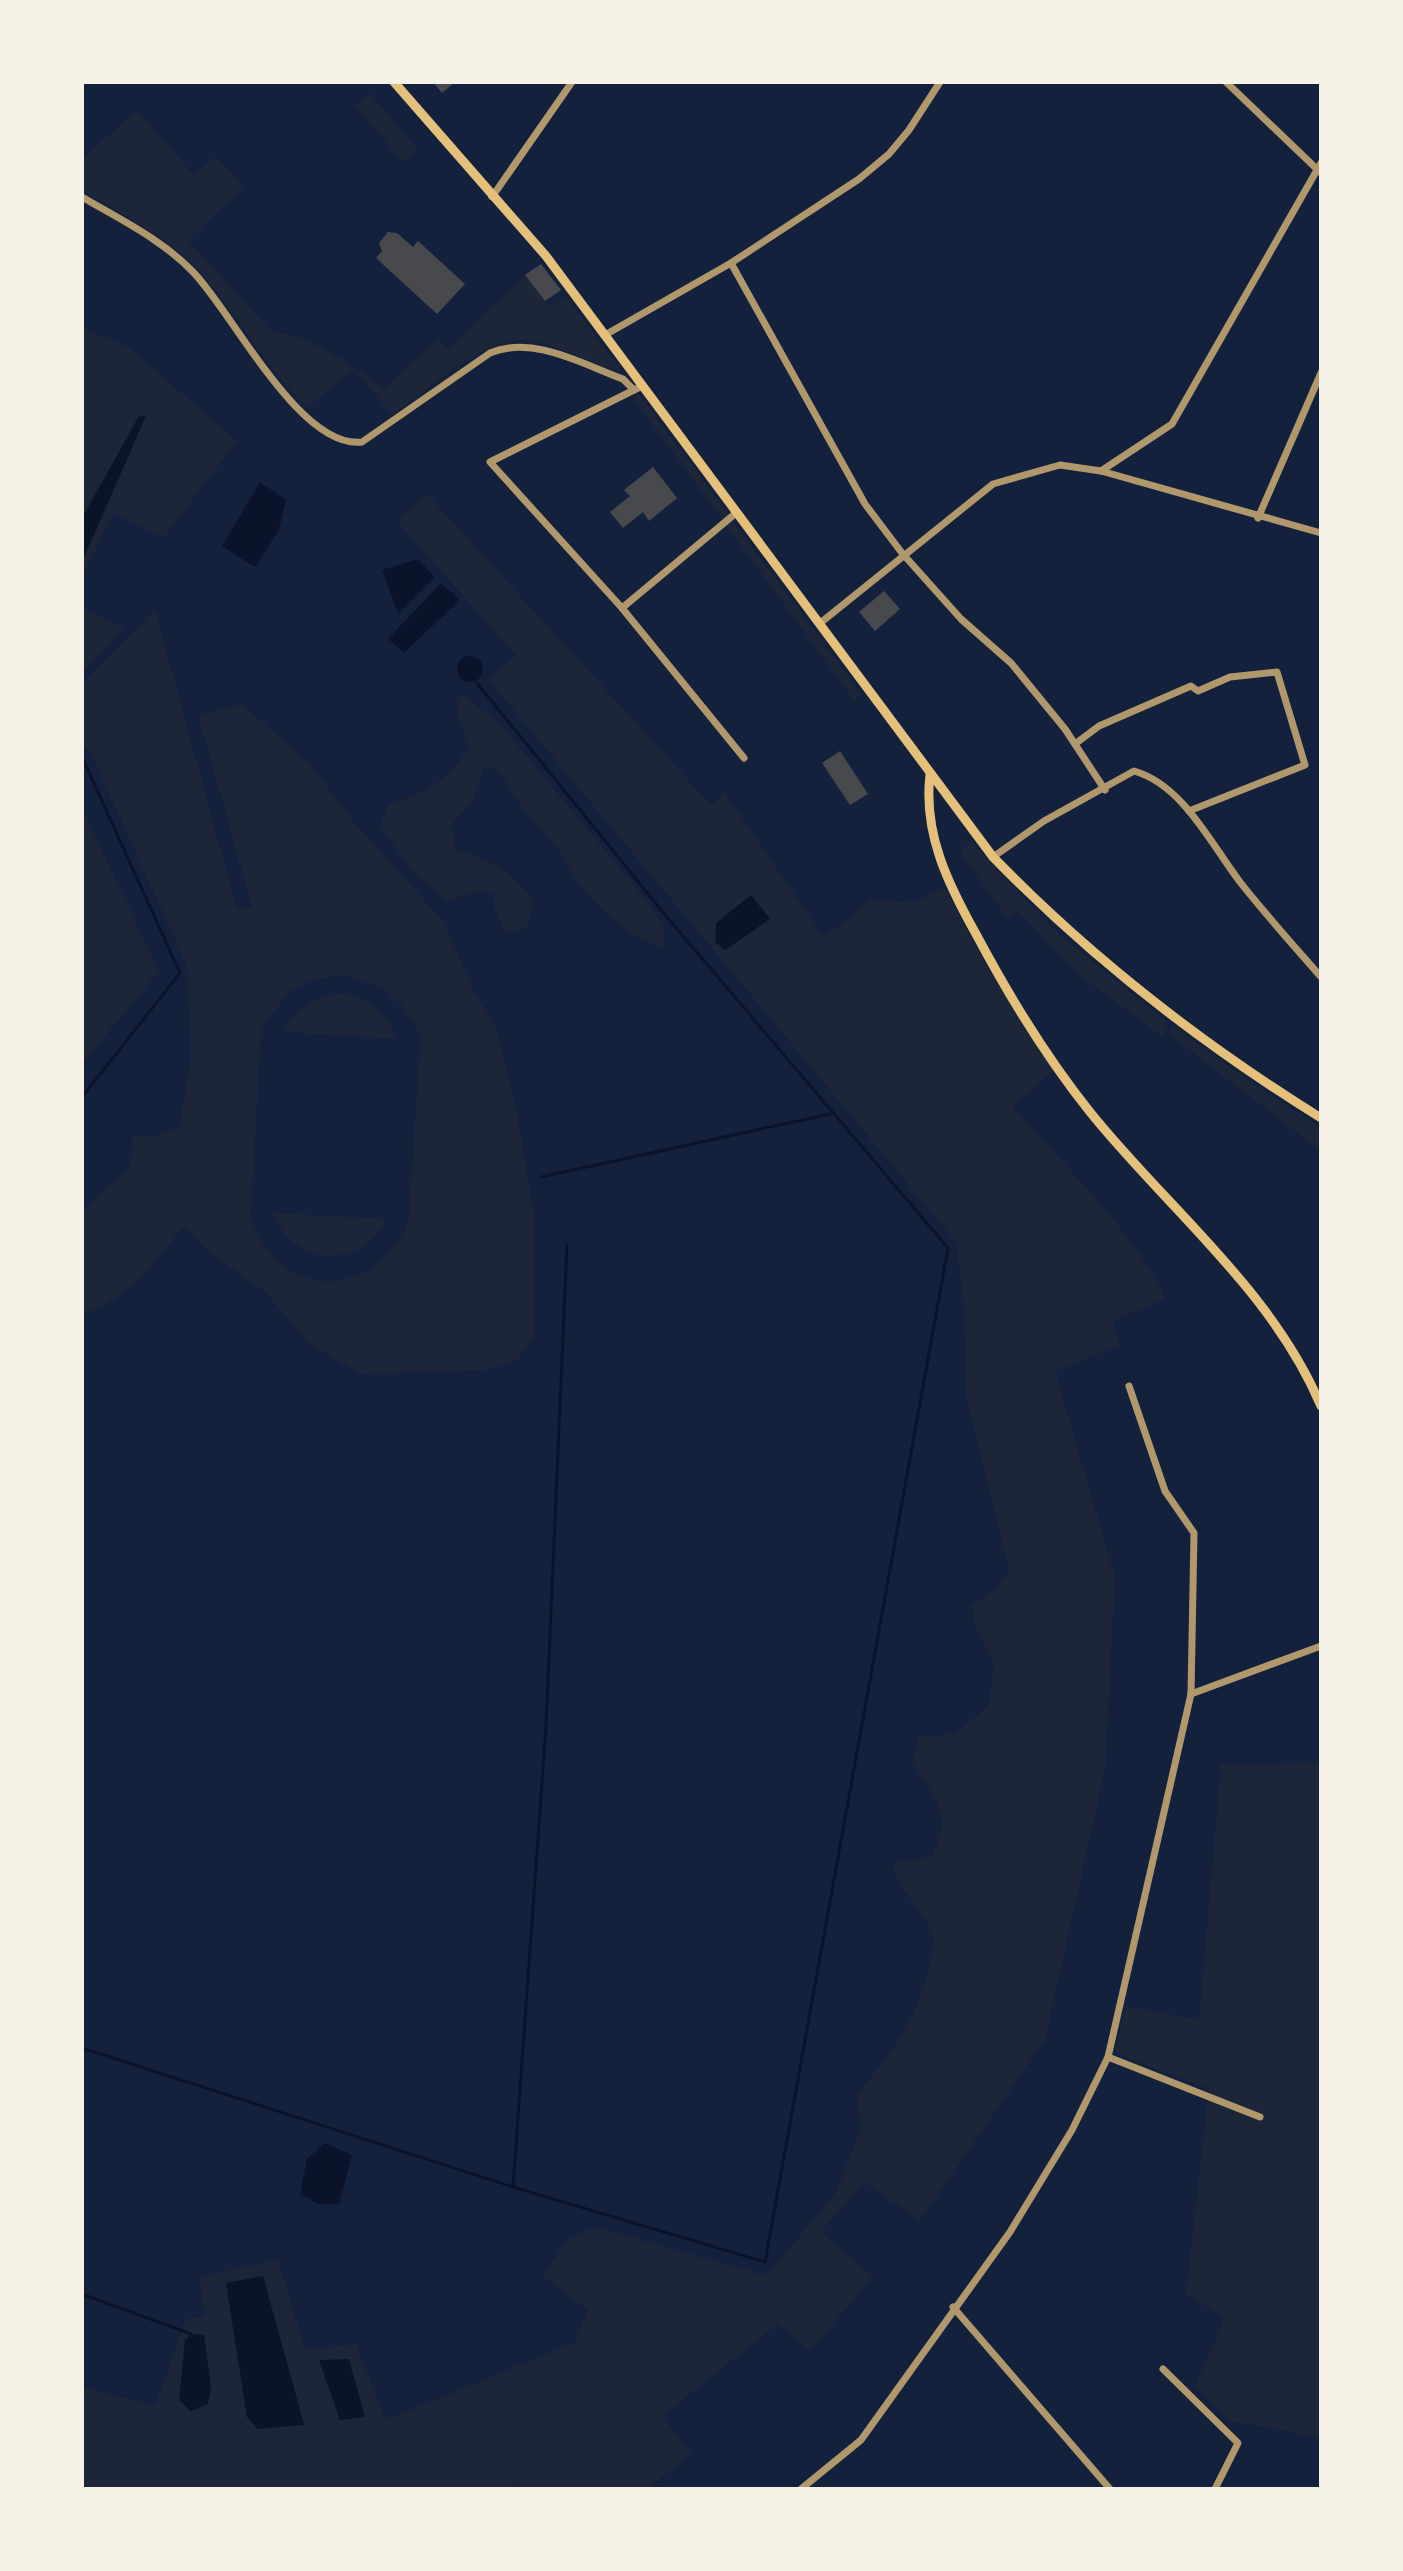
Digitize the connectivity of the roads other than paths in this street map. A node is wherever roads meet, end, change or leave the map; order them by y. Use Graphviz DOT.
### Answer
graph roads {
  1 [pos="394,82"];
  2 [pos="572,82"];
  3 [pos="940,82"];
  4 [pos="1226,82"];
  5 [pos="1320,168"];
  6 [pos="82,197"];
  7 [pos="492,197"];
  8 [pos="731,263"];
  9 [pos="605,335"];
  10 [pos="1321,373"];
  11 [pos="638,388"];
  12 [pos="1101,471"];
  13 [pos="736,513"];
  14 [pos="1258,518"];
  15 [pos="1321,533"];
  16 [pos="902,553"];
  17 [pos="622,608"];
  18 [pos="819,624"];
  19 [pos="1075,744"];
  20 [pos="744,758"];
  21 [pos="930,774"];
  22 [pos="1105,790"];
  23 [pos="1189,811"];
  24 [pos="993,857"];
  25 [pos="1321,977"];
  26 [pos="1321,1118"];
  27 [pos="1129,1386"];
  28 [pos="1321,1406"];
  29 [pos="1321,1646"];
  30 [pos="1191,1694"];
  31 [pos="1108,2057"];
  32 [pos="1260,2117"];
  33 [pos="953,2307"];
  34 [pos="1163,2369"];
  35 [pos="801,2489"];
  36 [pos="1110,2489"];
  37 [pos="1215,2489"];
  1 -- 7 [label="main road"];
  2 -- 7 [label="street"];
  3 -- 8 [label="street"];
  4 -- 5 [label="street"];
  5 -- 12 [label="street"];
  6 -- 11 [label="street"];
  7 -- 9 [label="main road"];
  8 -- 9 [label="street"];
  8 -- 16 [label="street"];
  9 -- 11 [label="main road"];
  10 -- 14 [label="street"];
  11 -- 13 [label="main road"];
  11 -- 17 [label="street"];
  12 -- 14 [label="street"];
  12 -- 16 [label="street"];
  13 -- 17 [label="street"];
  13 -- 18 [label="main road"];
  14 -- 15 [label="street"];
  16 -- 18 [label="street"];
  16 -- 19 [label="street"];
  17 -- 20 [label="street"];
  18 -- 21 [label="main road"];
  19 -- 22 [label="street"];
  19 -- 23 [label="street"];
  21 -- 24 [label="main road"];
  21 -- 28 [label="main road"];
  22 -- 23 [label="street"];
  22 -- 24 [label="street"];
  23 -- 25 [label="street"];
  24 -- 26 [label="main road"];
  27 -- 30 [label="street"];
  29 -- 30 [label="street"];
  30 -- 31 [label="street"];
  31 -- 32 [label="street"];
  31 -- 33 [label="street"];
  33 -- 35 [label="street"];
  33 -- 36 [label="street"];
  34 -- 37 [label="street"];
}
